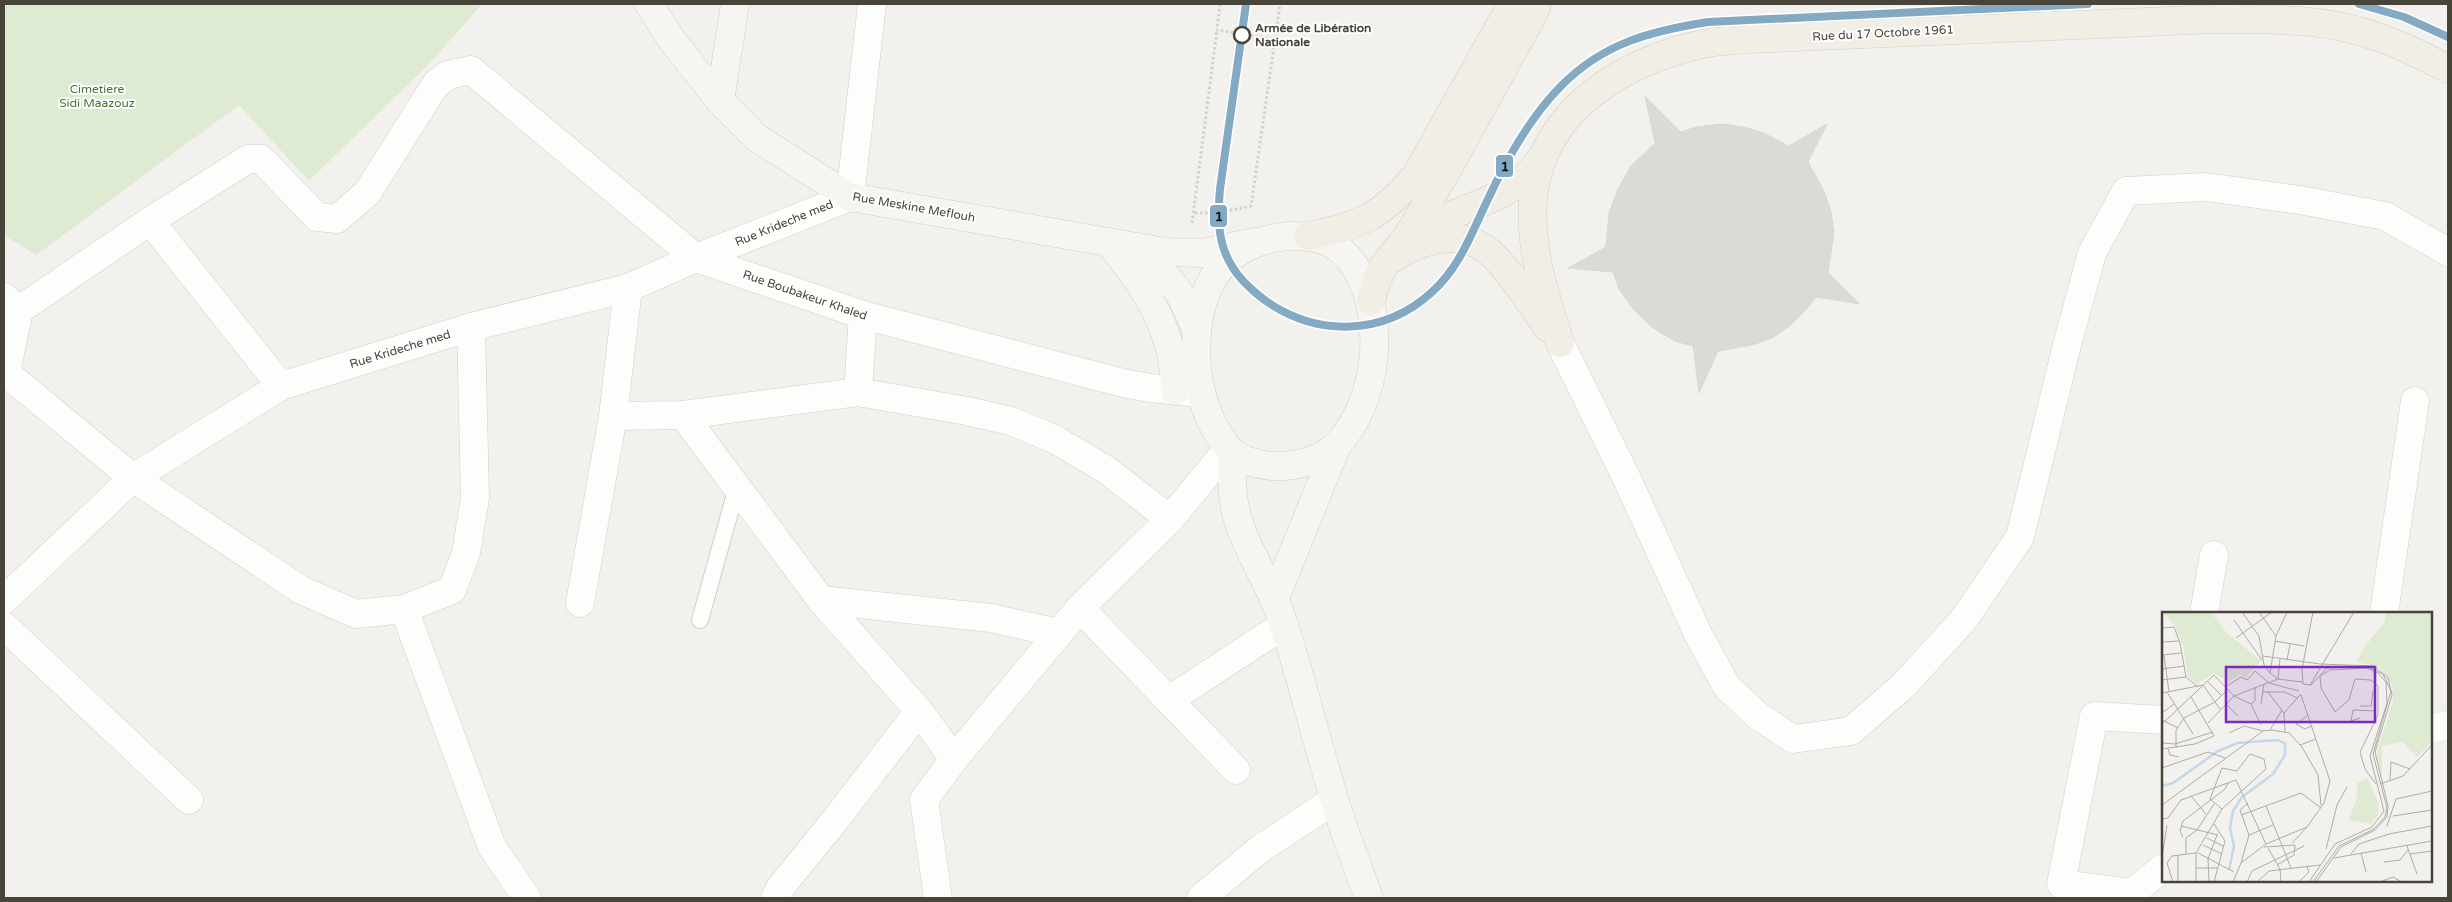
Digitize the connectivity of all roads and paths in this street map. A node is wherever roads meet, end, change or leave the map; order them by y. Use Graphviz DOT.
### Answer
graph roads {
  1 [pos="650,4"];
  2 [pos="735,4"];
  3 [pos="872,4"];
  4 [pos="1220,4"];
  5 [pos="1280,4"];
  6 [pos="1512,4"];
  7 [pos="1537,4"];
  8 [pos="1217,30"];
  9 [pos="1275,39"];
  10 [pos="2448,69"];
  11 [pos="720,101"];
  12 [pos="1544,156"];
  13 [pos="850,197"];
  14 [pos="1195,213"];
  15 [pos="150,221"];
  16 [pos="1308,236"];
  17 [pos="1406,238"];
  18 [pos="1108,242"];
  19 [pos="1254,242"];
  20 [pos="2448,252"];
  21 [pos="1184,254"];
  22 [pos="696,258"];
  23 [pos="1384,265"];
  24 [pos="628,288"];
  25 [pos="1371,301"];
  26 [pos="11,304"];
  27 [pos="864,315"];
  28 [pos="471,327"];
  29 [pos="1198,336"];
  30 [pos="1560,344"];
  31 [pos="5,374"];
  32 [pos="281,386"];
  33 [pos="858,392"];
  34 [pos="1188,392"];
  35 [pos="2416,401"];
  36 [pos="683,415"];
  37 [pos="612,416"];
  38 [pos="1337,444"];
  39 [pos="1231,452"];
  40 [pos="133,478"];
  41 [pos="737,488"];
  42 [pos="1170,518"];
  43 [pos="2214,555"];
  44 [pos="1275,598"];
  45 [pos="4,600"];
  46 [pos="821,600"];
  47 [pos="580,603"];
  48 [pos="1080,608"];
  49 [pos="404,609"];
  50 [pos="2204,612"];
  51 [pos="2384,612"];
  52 [pos="700,620"];
  53 [pos="1284,625"];
  54 [pos="4,626"];
  55 [pos="1058,633"];
  56 [pos="1169,700"];
  57 [pos="919,711"];
  58 [pos="2162,720"];
  59 [pos="2448,724"];
  60 [pos="2432,729"];
  61 [pos="954,759"];
  62 [pos="1236,770"];
  63 [pos="189,800"];
  64 [pos="1334,800"];
  65 [pos="2162,869"];
  66 [pos="527,898"];
  67 [pos="775,898"];
  68 [pos="938,898"];
  69 [pos="1201,898"];
  70 [pos="1369,898"];
  1 -- 11 [label="main road, Rue Meskine Meflouh"];
  2 -- 11 [label="main road"];
  3 -- 13 [label="street"];
  4 -- 8 [label="path"];
  5 -- 9 [label="path"];
  6 -- 16 [label="main road"];
  7 -- 17 [label="main road"];
  8 -- 9 [label="path"];
  8 -- 14 [label="path"];
  9 -- 14 [label="path"];
  10 -- 12 [label="main road, Rue du 17 Octobre 1961"];
  11 -- 13 [label="main road, Rue Meskine Meflouh"];
  12 -- 17 [label="main road"];
  12 -- 30 [label="main road, Rue du 17 Octobre 1961"];
  13 -- 18 [label="main road, Rue Meskine Meflouh"];
  13 -- 22 [label="street, Rue Krideche med"];
  14 -- 21 [label="path"];
  15 -- 22 [label="street, Rue Boubakeur Khaled"];
  15 -- 26 [label="street"];
  15 -- 32 [label="street"];
  16 -- 19 [label="main road, Rue Meskine Meflouh"];
  16 -- 25 [label="main road, Rue Meskine Meflouh"];
  17 -- 23 [label="main road"];
  18 -- 21 [label="main road, Rue Meskine Meflouh"];
  18 -- 29 [label="main road, Rue Meskine Meflouh"];
  18 -- 34 [label="main road"];
  19 -- 21 [label="main road, Rue Meskine Meflouh"];
  19 -- 29 [label="main road"];
  20 -- 30 [label="street"];
  22 -- 24 [label="street, Rue Krideche med"];
  22 -- 27 [label="street, Rue Boubakeur Khaled"];
  23 -- 25 [label="main road"];
  23 -- 30 [label="main road"];
  24 -- 28 [label="street, Rue Krideche med"];
  24 -- 37 [label="street"];
  25 -- 38 [label="main road, Rue Meskine Meflouh"];
  26 -- 31 [label="street"];
  27 -- 33 [label="street"];
  27 -- 34 [label="street, Rue Boubakeur Khaled"];
  28 -- 32 [label="street, Rue Krideche med"];
  28 -- 49 [label="street"];
  29 -- 34 [label="main road"];
  31 -- 40 [label="street"];
  32 -- 40 [label="street, Rue Krideche med"];
  33 -- 36 [label="street"];
  33 -- 42 [label="street"];
  34 -- 39 [label="main road"];
  35 -- 51 [label="street"];
  36 -- 37 [label="street"];
  36 -- 41 [label="street"];
  37 -- 47 [label="street"];
  38 -- 39 [label="main road"];
  38 -- 44 [label="main road"];
  39 -- 42 [label="street"];
  39 -- 44 [label="main road"];
  40 -- 45 [label="street, Rue Krideche med"];
  40 -- 49 [label="street"];
  41 -- 46 [label="street"];
  41 -- 52 [label="lane"];
  42 -- 48 [label="street"];
  43 -- 50 [label="street"];
  44 -- 53 [label="main road"];
  46 -- 55 [label="street"];
  46 -- 57 [label="street"];
  48 -- 55 [label="street"];
  48 -- 56 [label="street"];
  49 -- 66 [label="street"];
  53 -- 56 [label="street"];
  53 -- 64 [label="main road"];
  54 -- 63 [label="street"];
  55 -- 61 [label="street"];
  56 -- 62 [label="street"];
  57 -- 61 [label="street"];
  57 -- 67 [label="street"];
  58 -- 65 [label="street"];
  59 -- 60 [label="street"];
  61 -- 68 [label="street"];
  64 -- 69 [label="street"];
  64 -- 70 [label="main road"];
}
